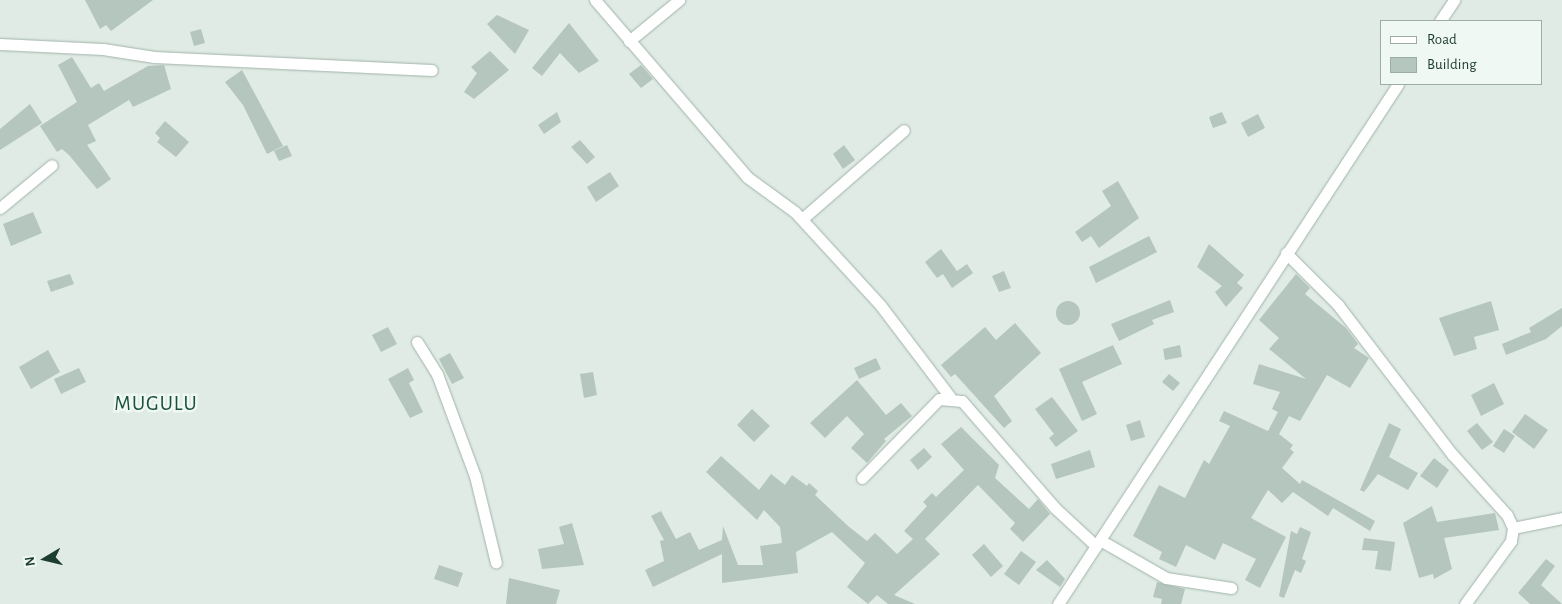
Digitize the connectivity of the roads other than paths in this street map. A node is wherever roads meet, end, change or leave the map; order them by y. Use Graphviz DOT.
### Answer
graph roads {
  1 [pos="595,0"];
  2 [pos="679,0"];
  3 [pos="1454,0"];
  4 [pos="1441,20"];
  5 [pos="629,41"];
  6 [pos="0,44"];
  7 [pos="432,70"];
  8 [pos="1397,85"];
  9 [pos="904,130"];
  10 [pos="52,165"];
  11 [pos="0,208"];
  12 [pos="802,219"];
  13 [pos="1286,253"];
  14 [pos="418,342"];
  15 [pos="950,398"];
  16 [pos="862,478"];
  17 [pos="1562,518"];
  18 [pos="1514,528"];
  19 [pos="1098,543"];
  20 [pos="496,563"];
  21 [pos="1231,588"];
  22 [pos="1058,604"];
  23 [pos="1465,604"];
  1 -- 5 [label="street"];
  2 -- 5 [label="street"];
  3 -- 4 [label="street"];
  5 -- 12 [label="street"];
  6 -- 7 [label="street"];
  8 -- 13 [label="street"];
  9 -- 12 [label="street"];
  10 -- 11 [label="street"];
  12 -- 15 [label="street"];
  13 -- 18 [label="street"];
  13 -- 19 [label="street"];
  14 -- 20 [label="street"];
  15 -- 16 [label="street"];
  15 -- 19 [label="street"];
  17 -- 18 [label="street"];
  18 -- 23 [label="street"];
  19 -- 21 [label="street"];
  19 -- 22 [label="street"];
}
